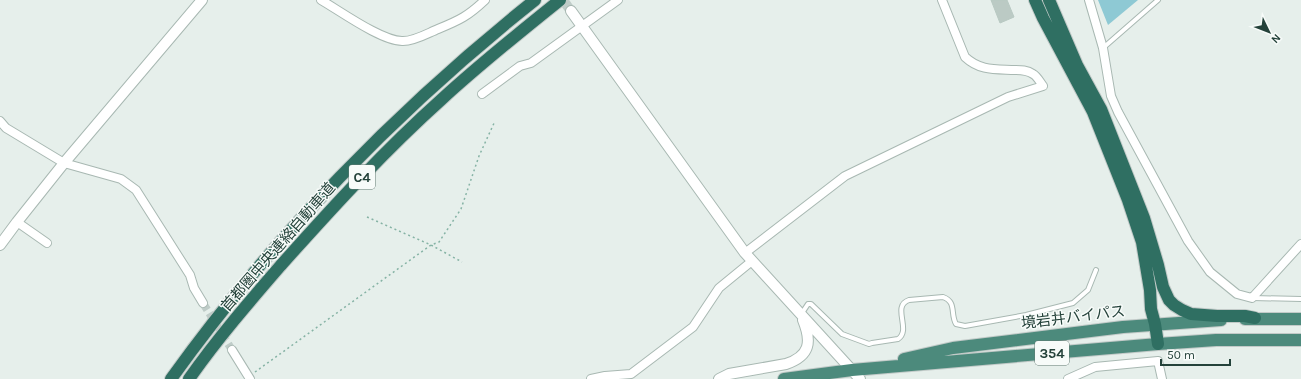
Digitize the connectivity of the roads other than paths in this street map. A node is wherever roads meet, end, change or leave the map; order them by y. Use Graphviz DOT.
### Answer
graph roads {
  1 [pos="202,0"];
  2 [pos="321,0"];
  3 [pos="485,0"];
  4 [pos="535,0"];
  5 [pos="560,0"];
  6 [pos="618,0"];
  7 [pos="942,0"];
  8 [pos="1035,0"];
  9 [pos="1049,0"];
  10 [pos="1089,0"];
  11 [pos="1158,0"];
  12 [pos="571,11"];
  13 [pos="582,26"];
  14 [pos="1104,48"];
  15 [pos="482,94"];
  16 [pos="0,121"];
  17 [pos="64,163"];
  18 [pos="17,222"];
  19 [pos="47,243"];
  20 [pos="1151,243"];
  21 [pos="1301,244"];
  22 [pos="0,245"];
  23 [pos="745,253"];
  24 [pos="752,262"];
  25 [pos="1096,270"];
  26 [pos="1252,298"];
  27 [pos="1301,299"];
  28 [pos="203,303"];
  29 [pos="801,315"];
  30 [pos="1255,318"];
  31 [pos="1301,319"];
  32 [pos="1155,324"];
  33 [pos="1301,340"];
  34 [pos="1158,344"];
  35 [pos="232,350"];
  36 [pos="856,374"];
  37 [pos="249,378"];
  38 [pos="171,379"];
  39 [pos="189,379"];
  40 [pos="592,379"];
  41 [pos="719,379"];
  42 [pos="784,379"];
  43 [pos="1068,379"];
  44 [pos="1162,379"];
  1 -- 17 [label="street"];
  2 -- 3 [label="street"];
  4 -- 38 [label="highway, 首都圏中央連絡自動車道 / C4"];
  5 -- 39 [label="highway, 首都圏中央連絡自動車道 / C4"];
  6 -- 13 [label="street"];
  7 -- 23 [label="street"];
  8 -- 32 [label="highway"];
  9 -- 20 [label="highway"];
  10 -- 14 [label="street"];
  11 -- 14 [label="lane"];
  12 -- 13 [label="street"];
  13 -- 15 [label="street"];
  13 -- 23 [label="street"];
  14 -- 26 [label="street"];
  16 -- 17 [label="street"];
  17 -- 18 [label="street"];
  17 -- 28 [label="street"];
  18 -- 19 [label="street"];
  18 -- 22 [label="street"];
  20 -- 30 [label="highway"];
  20 -- 32 [label="highway"];
  21 -- 26 [label="street"];
  23 -- 24 [label="street"];
  24 -- 29 [label="street"];
  24 -- 40 [label="street"];
  25 -- 29 [label="lane"];
  26 -- 27 [label="lane"];
  29 -- 36 [label="street"];
  29 -- 41 [label="street"];
  30 -- 31 [label="highway, 境岩井バイパス / 354"];
  30 -- 32 [label="highway, 境岩井バイパス / 354"];
  32 -- 34 [label="highway"];
  32 -- 36 [label="highway, 境岩井バイパス / 354"];
  33 -- 34 [label="highway, 境岩井バイパス / 354"];
  34 -- 36 [label="highway, 境岩井バイパス / 354"];
  35 -- 37 [label="street"];
  36 -- 42 [label="highway, 境岩井バイパス / 354"];
  43 -- 44 [label="street"];
}
